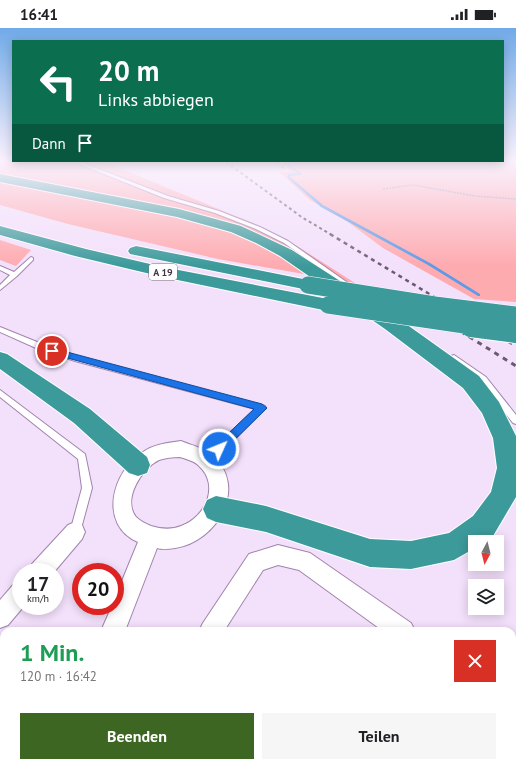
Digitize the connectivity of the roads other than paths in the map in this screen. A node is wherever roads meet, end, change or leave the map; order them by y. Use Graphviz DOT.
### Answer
graph roads {
  1 [pos="95,196"];
  2 [pos="162,196"];
  3 [pos="0,215"];
  4 [pos="0,230"];
  5 [pos="31,259"];
  6 [pos="0,268"];
  7 [pos="14,275"];
  8 [pos="0,288"];
  9 [pos="516,315"];
  10 [pos="0,329"];
  11 [pos="516,332"];
  12 [pos="420,335"];
  13 [pos="445,352"];
  14 [pos="0,359"];
  15 [pos="0,393"];
  16 [pos="516,421"];
  17 [pos="208,460"];
  18 [pos="138,465"];
  19 [pos="216,509"];
  20 [pos="75,532"];
  21 [pos="150,538"];
  22 [pos="48,563"];
  23 [pos="12,603"];
  24 [pos="0,617"];
  25 [pos="115,627"];
  26 [pos="214,627"];
  27 [pos="397,627"];
  1 -- 19 [label="highway"];
  2 -- 12 [label="lane"];
  3 -- 9 [label="highway, A 19, bridge"];
  4 -- 11 [label="highway, A 19, bridge"];
  5 -- 7 [label="lane"];
  6 -- 7 [label="lane"];
  7 -- 8 [label="lane"];
  10 -- 17 [label="lane"];
  13 -- 16 [label="lane"];
  14 -- 18 [label="highway"];
  15 -- 20 [label="lane"];
  17 -- 18 [label="street"];
  17 -- 19 [label="street"];
  18 -- 21 [label="street"];
  19 -- 21 [label="street"];
  20 -- 22 [label="street"];
  21 -- 25 [label="street"];
  23 -- 24 [label="street"];
  26 -- 27 [label="street"];
}
